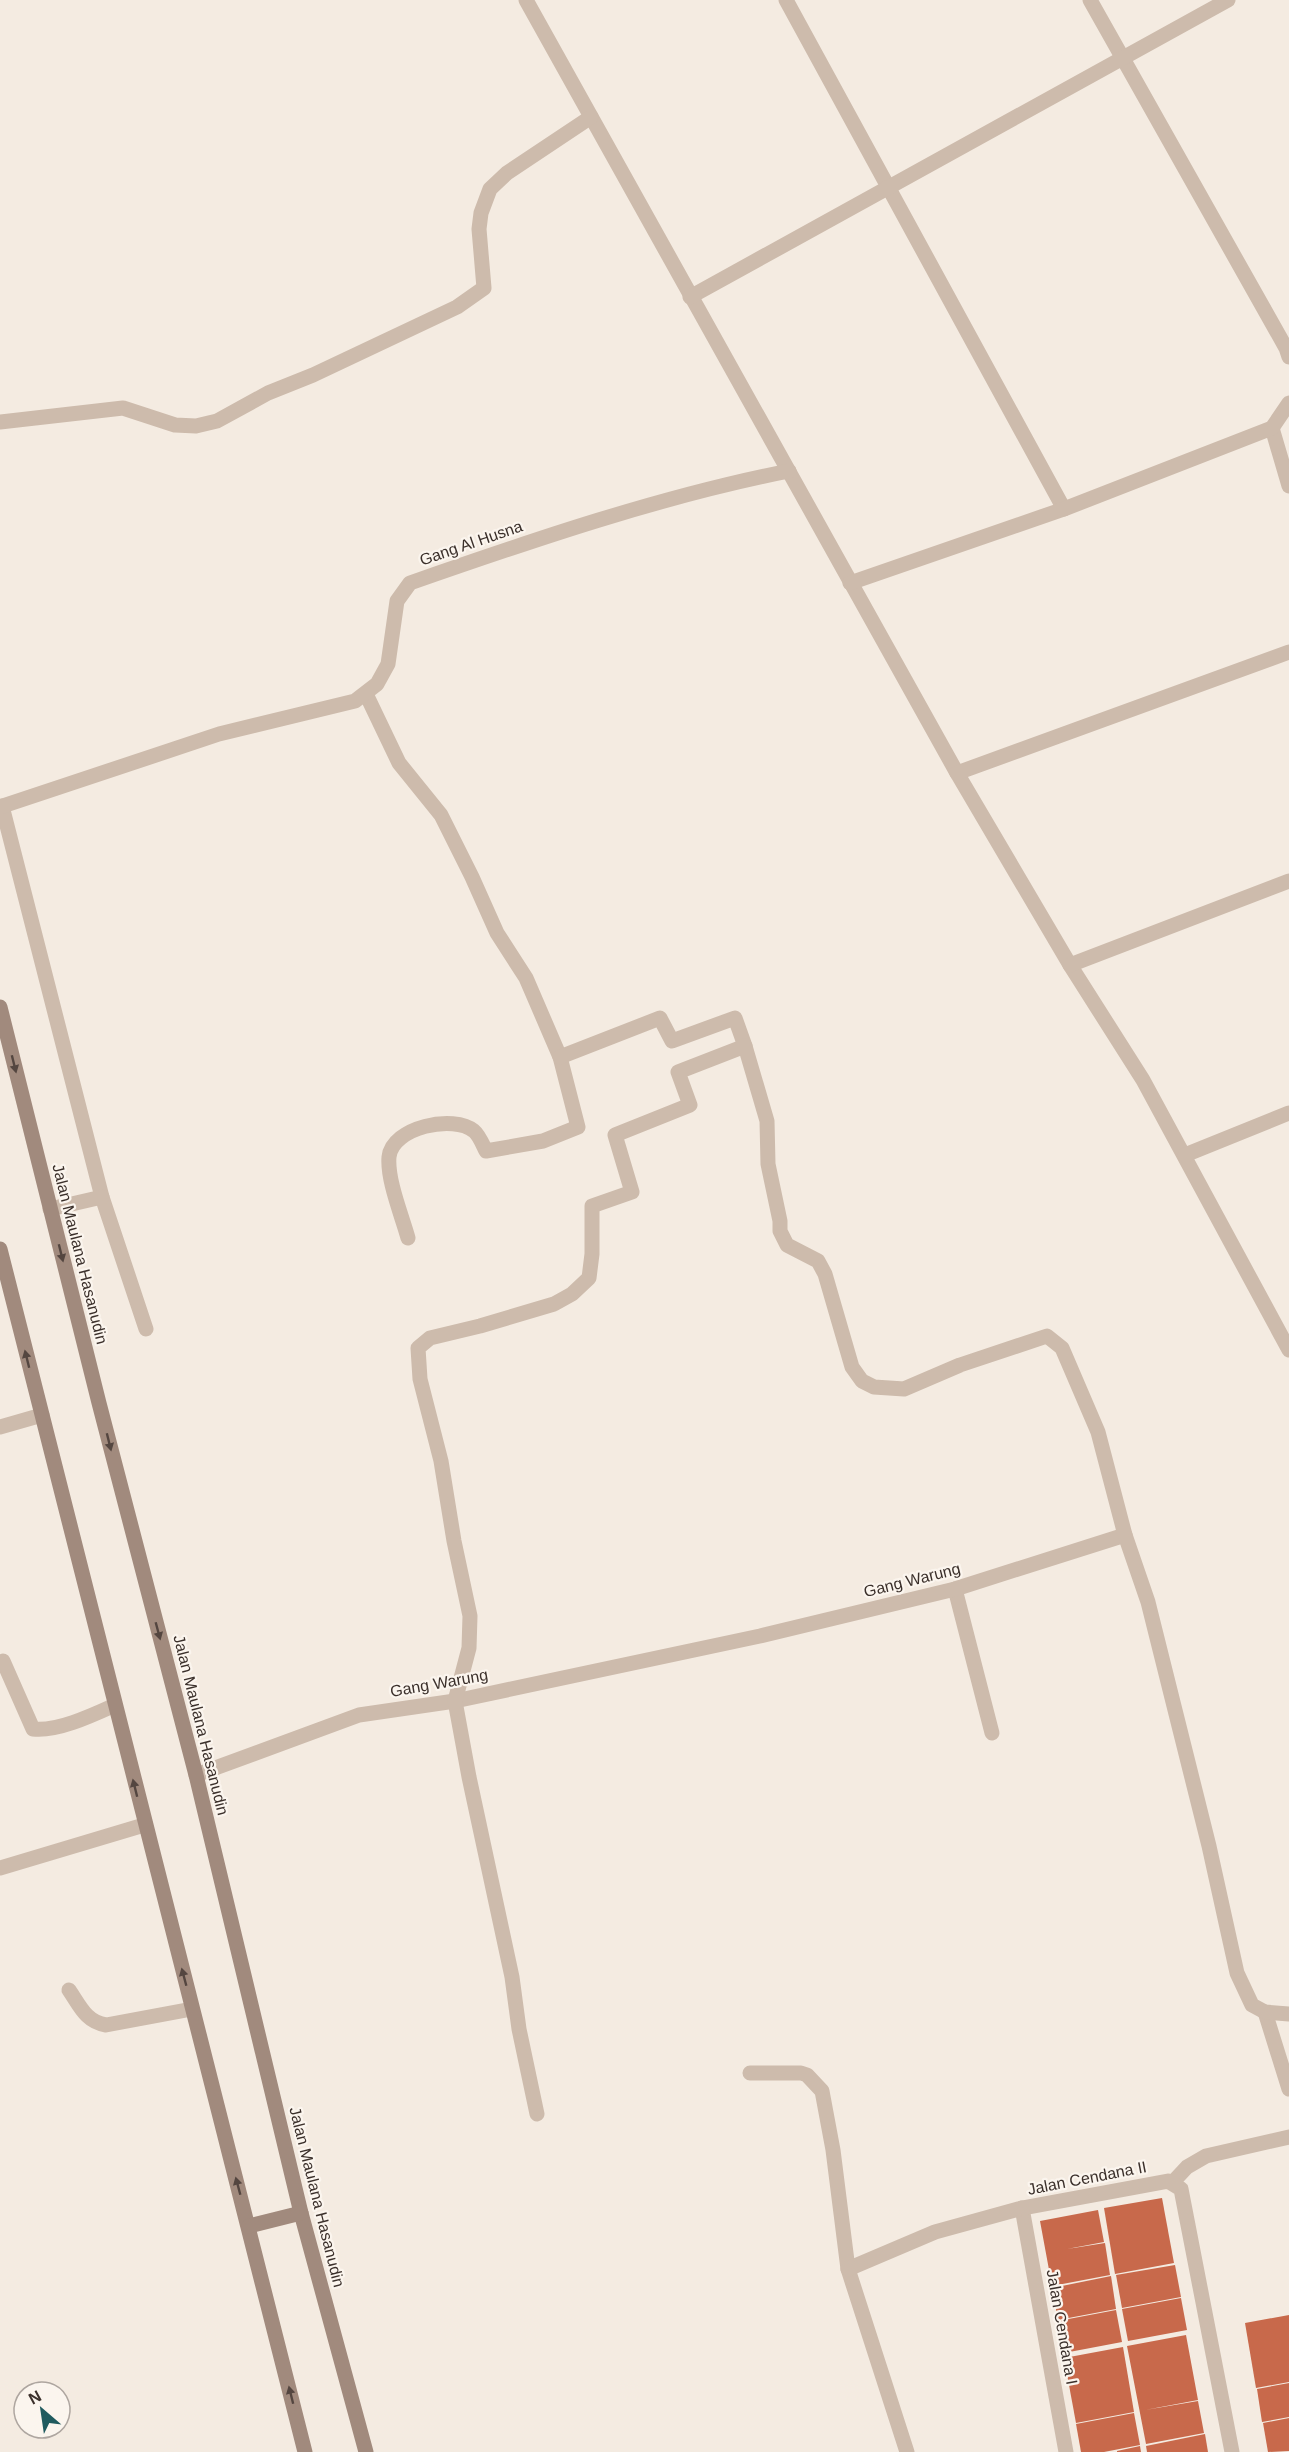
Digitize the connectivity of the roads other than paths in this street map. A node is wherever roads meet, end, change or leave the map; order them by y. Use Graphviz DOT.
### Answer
graph roads {
  1 [pos="526,0"];
  2 [pos="786,0"];
  3 [pos="1090,0"];
  4 [pos="1228,0"];
  5 [pos="1122,58"];
  6 [pos="591,117"];
  7 [pos="888,187"];
  8 [pos="690,297"];
  9 [pos="1289,357"];
  10 [pos="1289,403"];
  11 [pos="0,422"];
  12 [pos="1272,428"];
  13 [pos="789,471"];
  14 [pos="1289,486"];
  15 [pos="1064,509"];
  16 [pos="850,583"];
  17 [pos="1289,652"];
  18 [pos="366,694"];
  19 [pos="957,773"];
  20 [pos="1,806"];
  21 [pos="1289,881"];
  22 [pos="1070,965"];
  23 [pos="0,1007"];
  24 [pos="745,1046"];
  25 [pos="560,1056"];
  26 [pos="1289,1113"];
  27 [pos="1185,1155"];
  28 [pos="102,1197"];
  29 [pos="50,1209"];
  30 [pos="408,1238"];
  31 [pos="0,1250"];
  32 [pos="146,1329"];
  33 [pos="1289,1350"];
  34 [pos="42,1415"];
  35 [pos="0,1427"];
  36 [pos="1125,1535"];
  37 [pos="955,1589"];
  38 [pos="3,1662"];
  39 [pos="455,1701"];
  40 [pos="115,1705"];
  41 [pos="992,1733"];
  42 [pos="196,1776"];
  43 [pos="138,1826"];
  44 [pos="0,1868"];
  45 [pos="69,1990"];
  46 [pos="192,2009"];
  47 [pos="1265,2012"];
  48 [pos="1289,2014"];
  49 [pos="750,2073"];
  50 [pos="1289,2089"];
  51 [pos="537,2114"];
  52 [pos="1289,2137"];
  53 [pos="1173,2182"];
  54 [pos="1022,2208"];
  55 [pos="301,2213"];
  56 [pos="249,2226"];
  57 [pos="848,2270"];
  58 [pos="305,2452"];
  59 [pos="366,2452"];
  60 [pos="907,2452"];
  61 [pos="1065,2452"];
  62 [pos="1232,2452"];
  1 -- 6 [label="street"];
  2 -- 7 [label="street"];
  3 -- 5 [label="street"];
  4 -- 5 [label="street"];
  5 -- 7 [label="street"];
  5 -- 9 [label="street"];
  6 -- 8 [label="street"];
  6 -- 11 [label="street"];
  7 -- 8 [label="street"];
  7 -- 15 [label="street"];
  8 -- 13 [label="street"];
  10 -- 12 [label="street"];
  12 -- 14 [label="street"];
  12 -- 15 [label="street"];
  13 -- 16 [label="street"];
  13 -- 18 [label="street, Gang Al Husna"];
  15 -- 16 [label="street"];
  16 -- 19 [label="street"];
  17 -- 19 [label="street"];
  18 -- 20 [label="street"];
  18 -- 25 [label="street"];
  19 -- 22 [label="street"];
  20 -- 28 [label="street"];
  21 -- 22 [label="street"];
  22 -- 27 [label="street"];
  23 -- 29 [label="street, Jalan Maulana Hasanudin, one-way"];
  24 -- 25 [label="street"];
  24 -- 36 [label="street"];
  24 -- 39 [label="street"];
  25 -- 30 [label="street"];
  26 -- 27 [label="street"];
  27 -- 33 [label="street"];
  28 -- 29 [label="street"];
  28 -- 32 [label="street"];
  29 -- 42 [label="street, Jalan Maulana Hasanudin, one-way"];
  34 -- 31 [label="street, one-way"];
  34 -- 35 [label="street"];
  34 -- 40 [label="street"];
  36 -- 37 [label="street, Gang Warung"];
  36 -- 47 [label="street"];
  37 -- 39 [label="street, Gang Warung"];
  37 -- 41 [label="street"];
  38 -- 40 [label="street"];
  39 -- 42 [label="street, Gang Warung"];
  39 -- 51 [label="street"];
  43 -- 40 [label="street, one-way"];
  42 -- 55 [label="street, Jalan Maulana Hasanudin"];
  43 -- 44 [label="street"];
  46 -- 43 [label="street, one-way"];
  45 -- 46 [label="street"];
  56 -- 46 [label="street, one-way"];
  47 -- 48 [label="street"];
  47 -- 50 [label="street"];
  49 -- 57 [label="street"];
  52 -- 53 [label="street"];
  53 -- 54 [label="street, Jalan Cendana II"];
  53 -- 62 [label="street"];
  54 -- 57 [label="street, Jalan Cendana II"];
  54 -- 61 [label="street, Jalan Cendana I"];
  55 -- 56 [label="street"];
  55 -- 59 [label="street, Jalan Maulana Hasanudin"];
  58 -- 56 [label="street, one-way"];
  57 -- 60 [label="street"];
}
